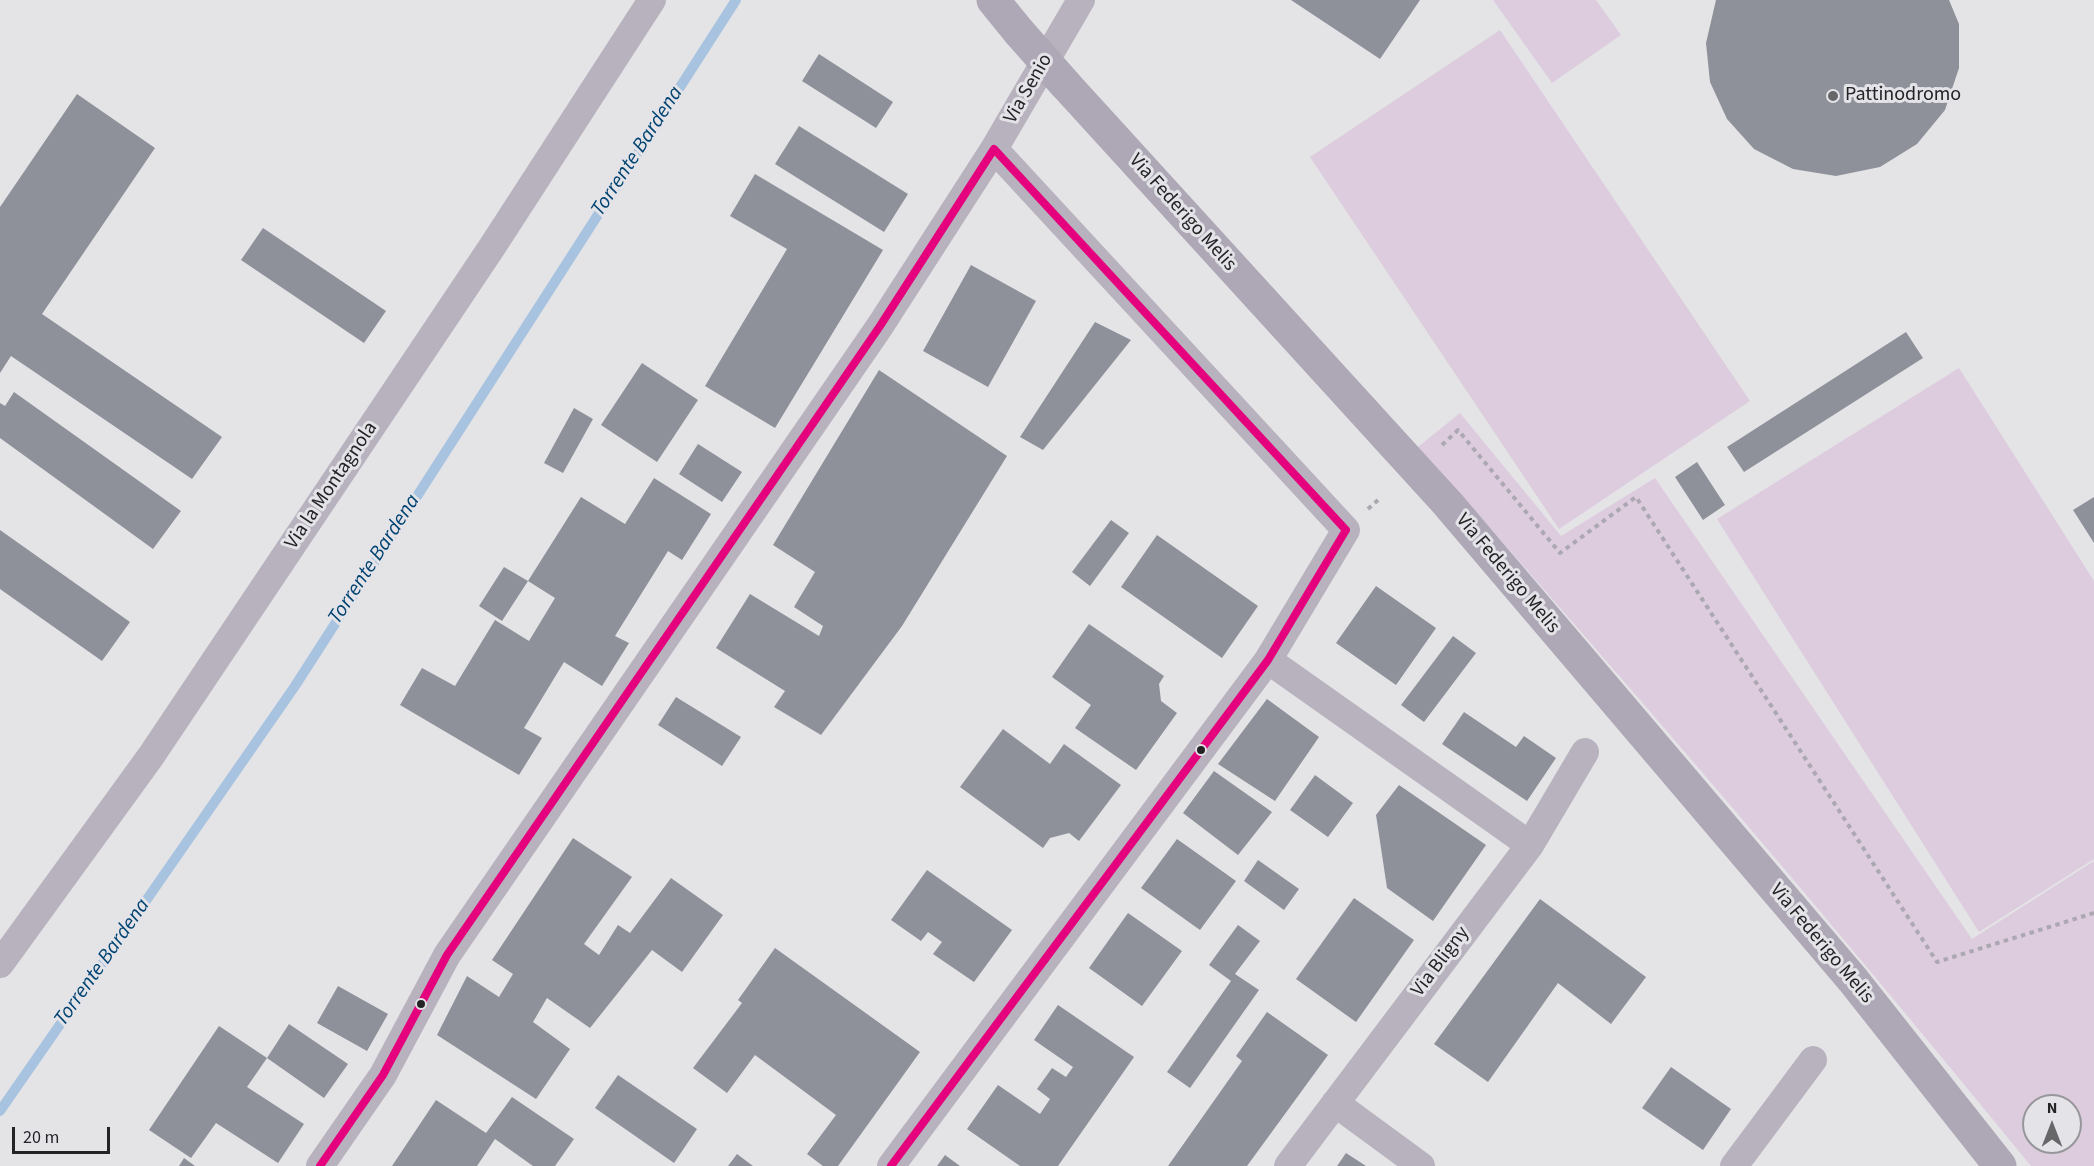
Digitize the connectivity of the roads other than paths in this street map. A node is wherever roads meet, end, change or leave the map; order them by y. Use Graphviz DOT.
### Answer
graph roads {
  1 [pos="652,0"];
  2 [pos="993,0"];
  3 [pos="1081,0"];
  4 [pos="994,149"];
  5 [pos="1268,660"];
  6 [pos="1585,752"];
  7 [pos="1530,845"];
  8 [pos="0,964"];
  9 [pos="1813,1060"];
  10 [pos="1335,1102"];
  11 [pos="320,1166"];
  12 [pos="891,1166"];
  13 [pos="1288,1166"];
  14 [pos="1421,1166"];
  15 [pos="1734,1166"];
  16 [pos="2000,1166"];
  1 -- 8 [label="street, Via la Montagnola"];
  2 -- 16 [label="main road, Via Federigo Melis, bridge"];
  3 -- 4 [label="street, Via Senio"];
  4 -- 5 [label="street"];
  4 -- 11 [label="street, Via Senio"];
  5 -- 7 [label="street"];
  5 -- 12 [label="street"];
  6 -- 7 [label="street, Via Bligny"];
  7 -- 10 [label="street, Via Bligny"];
  9 -- 15 [label="street"];
  10 -- 13 [label="street, Via Bligny"];
  10 -- 14 [label="street"];
}
